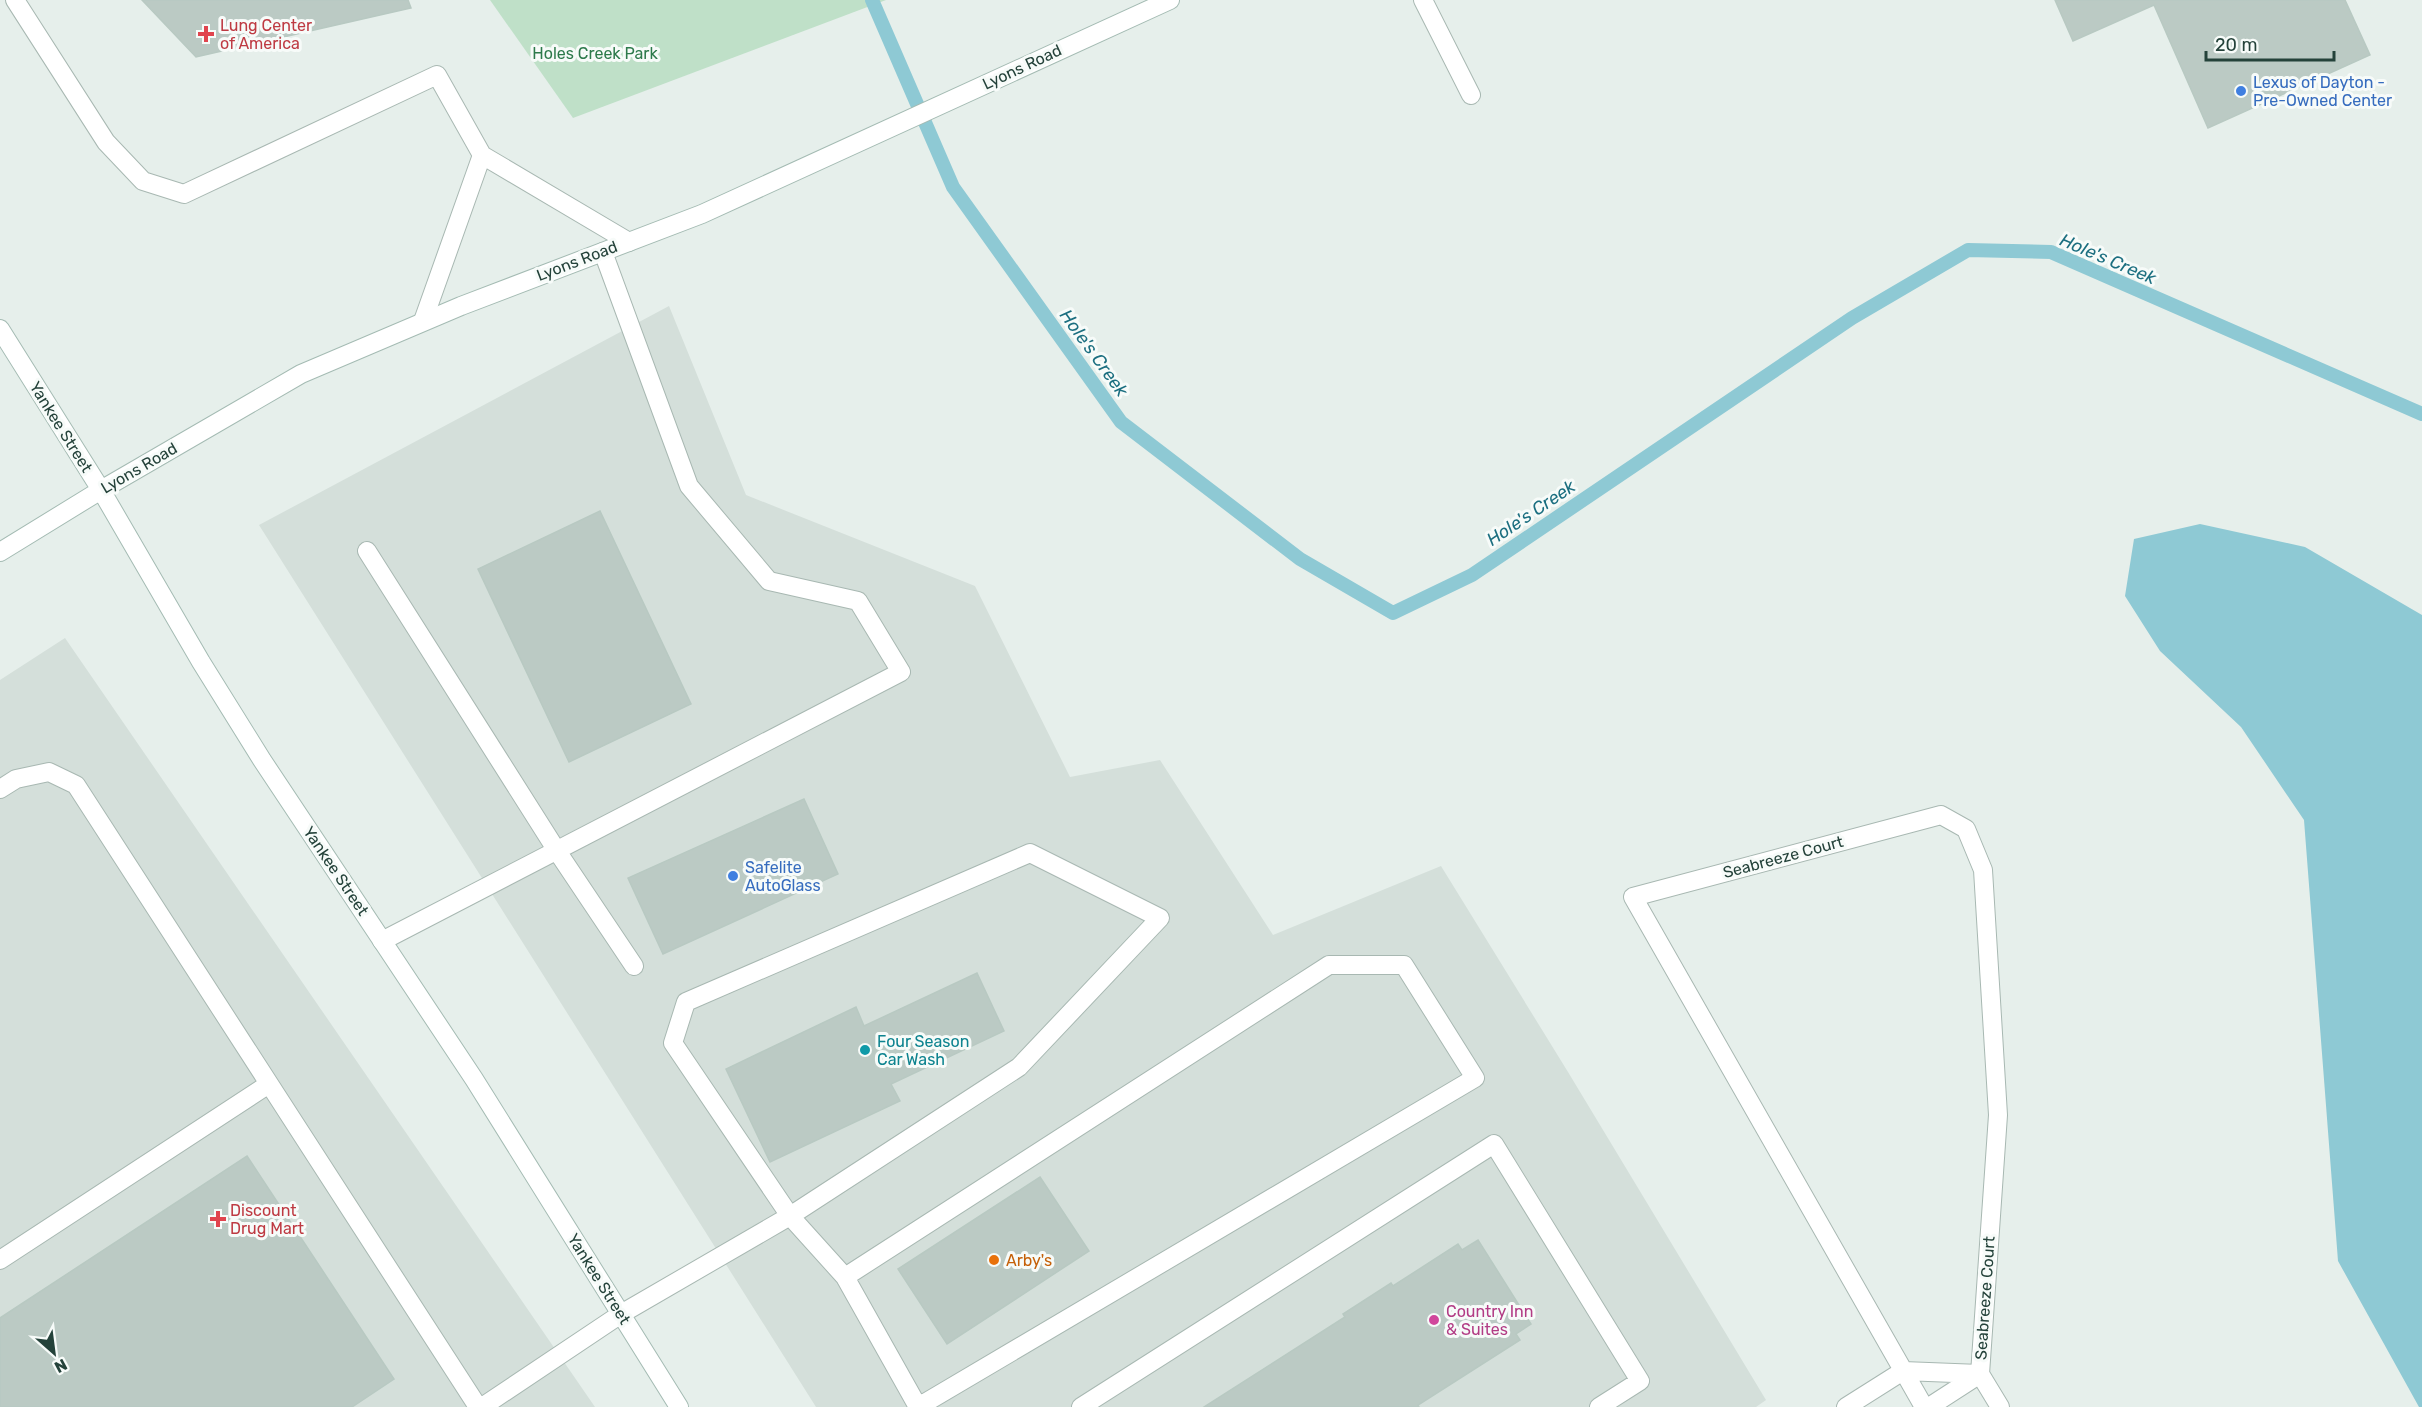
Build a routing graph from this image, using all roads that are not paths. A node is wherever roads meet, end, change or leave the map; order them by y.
1 (15, 0) edge
2 (1170, 0) edge
3 (1423, 0) edge
4 (1471, 95) dead end
5 (482, 155) junction
6 (629, 242) junction
7 (603, 252) junction
8 (423, 321) junction
9 (0, 330) edge
10 (101, 489) junction
11 (367, 551) dead end
12 (0, 552) edge
13 (0, 789) edge
14 (557, 850) junction
15 (382, 941) junction
16 (634, 966) dead end
17 (269, 1084) junction
18 (790, 1216) junction
19 (0, 1260) edge
20 (845, 1277) junction
21 (621, 1314) junction
22 (1903, 1371) junction
23 (1980, 1374) junction
24 (480, 1407) edge
25 (679, 1407) edge
26 (918, 1407) edge
27 (1081, 1407) edge
28 (1599, 1407) edge
29 (1846, 1407) edge
30 (1927, 1407) edge
31 (2000, 1407) edge

1 - 5 street
2 - 6 street, Lyons Road
3 - 4 street
5 - 6 street
5 - 8 street
6 - 7 street, Lyons Road
7 - 8 street, Lyons Road
7 - 14 street
8 - 10 street, Lyons Road
9 - 10 street, Yankee Street
10 - 12 street, Lyons Road
10 - 15 street, Yankee Street
11 - 14 street
13 - 17 street
14 - 15 street
14 - 16 street
15 - 21 street, Yankee Street
17 - 19 street
17 - 24 street
18 - 18 street
18 - 20 street
18 - 21 street
20 - 26 street
20 - 26 street
21 - 24 street
21 - 25 street, Yankee Street
22 - 23 street
22 - 23 street, Seabreeze Court
22 - 29 street
22 - 30 street, Seabreeze Court
23 - 30 street
23 - 31 street
27 - 28 street

